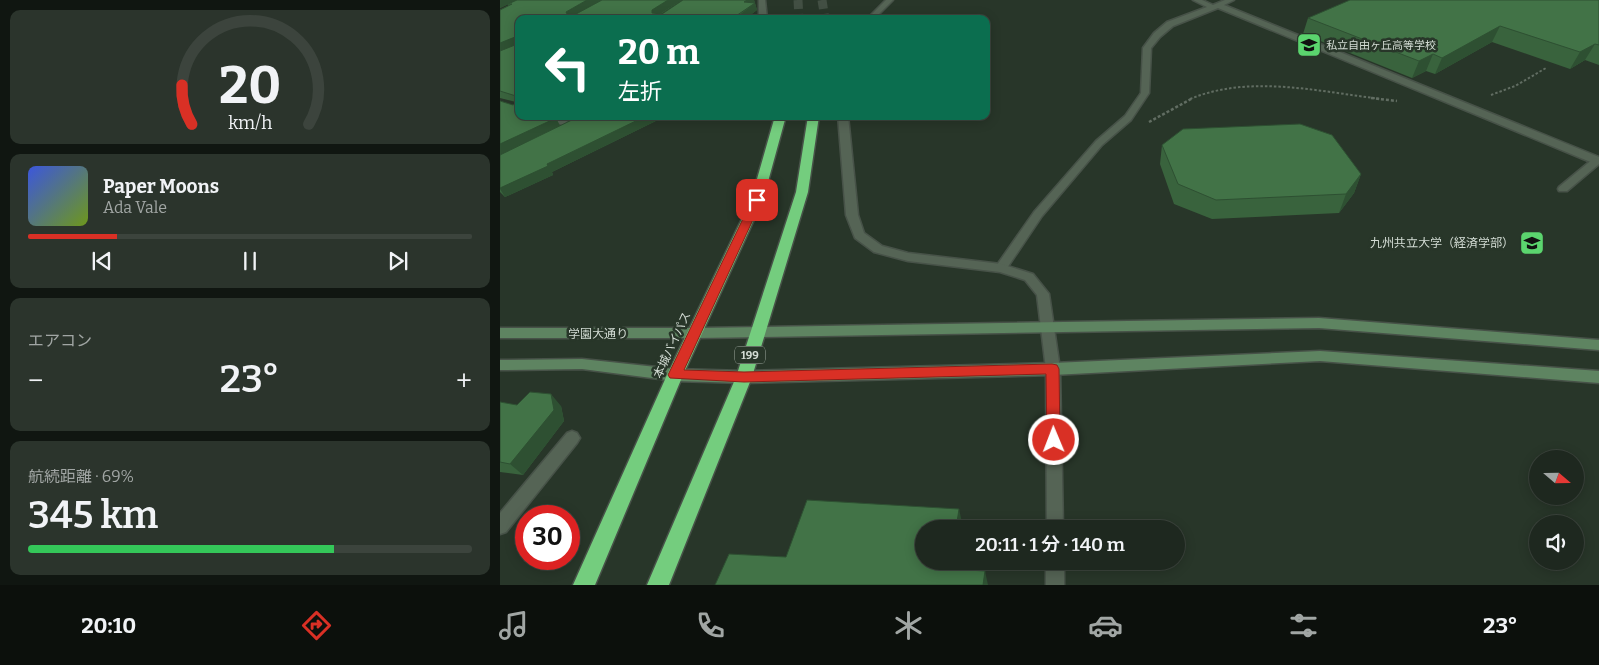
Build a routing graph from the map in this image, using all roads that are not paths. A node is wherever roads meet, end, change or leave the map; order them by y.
1 (762, 0) edge
2 (890, 0) edge
3 (1196, 0) edge
4 (1231, 0) edge
5 (1215, 6) junction
6 (763, 15) edge
7 (874, 15) edge
8 (560, 120) edge
9 (780, 120) edge
10 (813, 120) edge
11 (843, 120) edge
12 (557, 134) edge
13 (1598, 161) edge
14 (1563, 189) dead end
15 (1001, 268) junction
16 (1046, 327) junction
17 (757, 331) junction
18 (696, 333) junction
19 (500, 334) edge
20 (1599, 345) edge
21 (500, 365) edge
22 (1052, 369) junction
23 (675, 375) junction
24 (744, 377) junction
25 (1599, 377) edge
26 (572, 438) dead end
27 (1055, 520) edge
28 (500, 526) edge
29 (1055, 570) edge
30 (584, 585) edge
31 (658, 585) edge
32 (1055, 585) edge

1 - 6 street
2 - 7 street
3 - 5 street
4 - 5 street
5 - 13 street
5 - 15 street
8 - 12 street
9 - 18 highway, 本城バイパス
10 - 17 highway, 199
11 - 15 street
13 - 14 street
15 - 16 street
16 - 17 street, 学園大通り
16 - 20 street, 学園大通り
16 - 22 street
17 - 18 street, 学園大通り
17 - 24 highway, 199
18 - 19 street, 学園大通り
18 - 23 highway, 本城バイパス
21 - 23 street
22 - 24 street
22 - 25 street
22 - 27 street
23 - 24 street
23 - 30 highway, 本城バイパス
24 - 31 highway, 199
26 - 28 street
29 - 32 street

